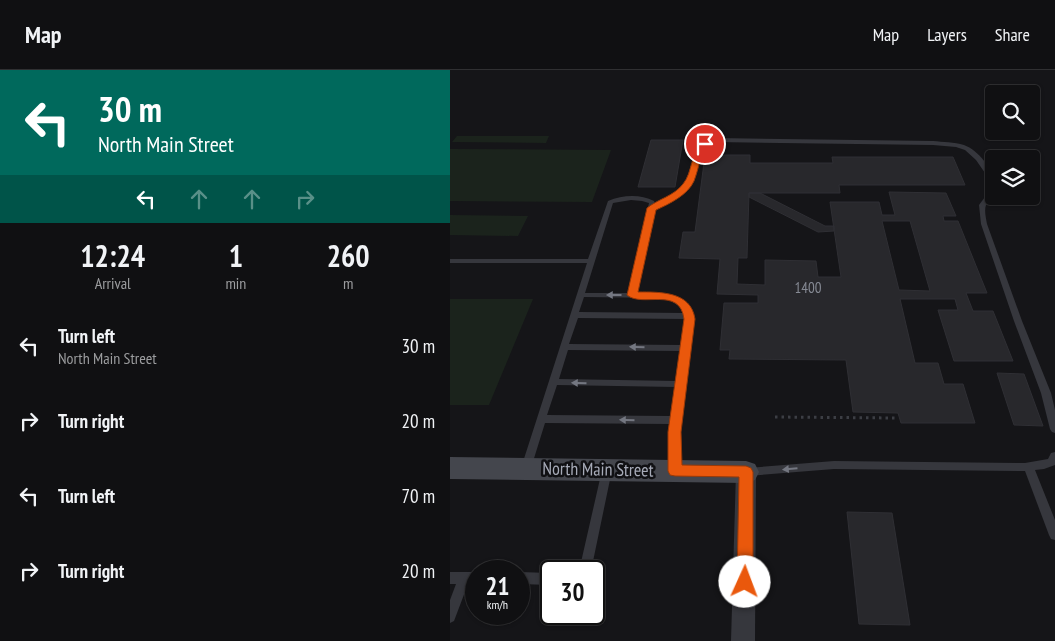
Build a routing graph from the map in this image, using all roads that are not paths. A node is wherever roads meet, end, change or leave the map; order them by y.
1 (652, 208) junction
2 (450, 261) edge
3 (592, 261) junction
4 (582, 295) junction
5 (633, 295) junction
6 (575, 315) junction
7 (689, 316) junction
8 (565, 346) junction
9 (685, 348) junction
10 (554, 382) junction
11 (680, 384) junction
12 (542, 419) junction
13 (676, 420) junction
14 (1055, 429) edge
15 (1055, 456) edge
16 (1029, 467) junction
17 (450, 468) edge
18 (526, 468) junction
19 (607, 470) junction
20 (675, 471) junction
21 (746, 472) junction
22 (1055, 535) edge
23 (587, 560) edge
24 (450, 578) edge
25 (465, 578) edge
26 (465, 588) edge
27 (450, 617) edge
28 (743, 641) edge

1 - 3 lane
1 - 5 lane
1 - 14 lane
2 - 3 lane
3 - 4 lane
5 -> 4 lane
4 - 6 lane
5 - 7 lane
6 - 7 lane
6 - 8 lane
7 - 9 lane
9 -> 8 lane
8 - 10 lane
9 - 11 lane
11 -> 10 lane
10 - 12 lane
11 - 13 lane
13 -> 12 lane
12 - 18 lane
13 - 20 lane
15 - 16 lane
16 -> 21 lane
16 - 22 lane
17 - 18 street, North Main Street
18 - 19 street, North Main Street
19 - 20 street, North Main Street
19 - 23 lane
20 - 21 street, North Main Street
21 - 28 street
24 - 25 lane
26 - 27 lane

